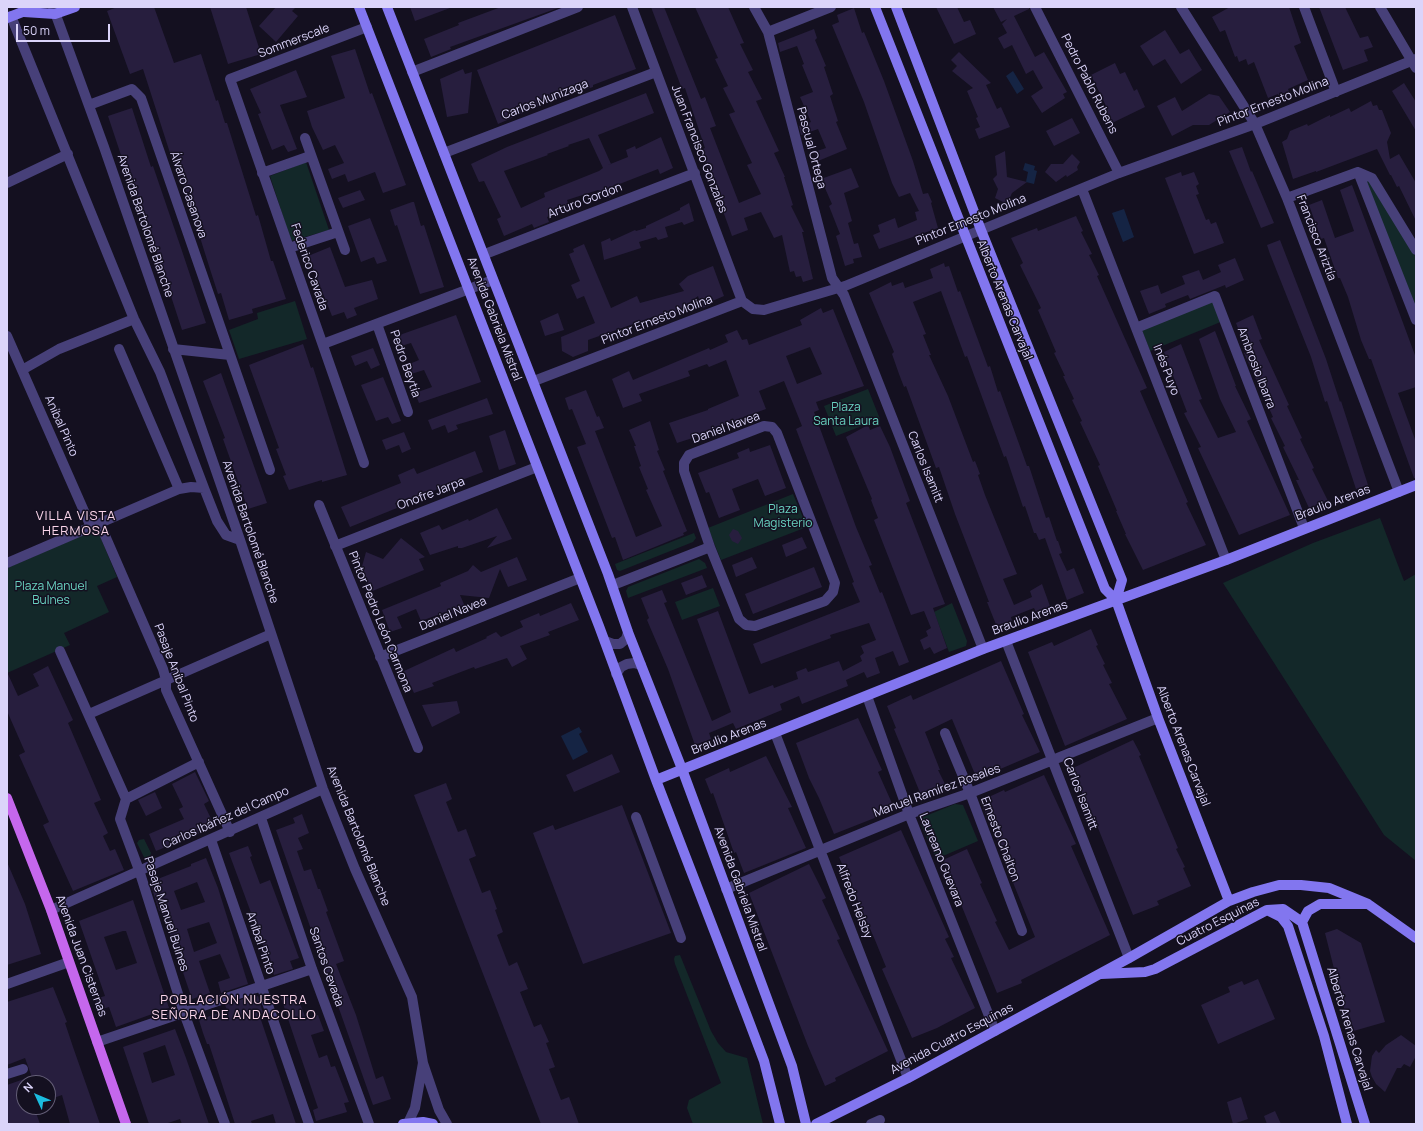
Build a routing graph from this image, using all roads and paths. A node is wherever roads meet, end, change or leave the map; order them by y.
1 (34, 7) edge
2 (75, 7) edge
3 (359, 7) edge
4 (387, 7) edge
5 (578, 7) edge
6 (632, 7) edge
7 (754, 7) edge
8 (831, 7) edge
9 (875, 7) edge
10 (896, 7) edge
11 (1035, 7) edge
12 (1181, 7) edge
13 (1304, 7) edge
14 (1380, 7) edge
15 (23, 9) edge
16 (54, 10) edge
17 (9, 17) edge
18 (367, 27) junction
19 (768, 32) junction
20 (1415, 63) edge
21 (412, 72) junction
22 (656, 72) junction
23 (230, 79) joint
24 (1336, 92) junction
25 (89, 105) junction
26 (1255, 124) junction
27 (305, 138) dead end
28 (444, 153) junction
29 (68, 154) junction
30 (310, 156) junction
31 (1358, 172) junction
32 (262, 173) junction
33 (695, 173) junction
34 (1119, 173) junction
35 (7, 183) edge
36 (1082, 189) junction
37 (1287, 198) junction
38 (981, 230) junction
39 (338, 232) junction
40 (965, 236) junction
41 (289, 248) junction
42 (345, 250) dead end
43 (1416, 250) edge
44 (485, 254) junction
45 (493, 280) junction
46 (470, 290) junction
47 (841, 291) junction
48 (742, 301) junction
49 (134, 319) junction
50 (1416, 320) edge
51 (377, 324) junction
52 (1136, 328) junction
53 (7, 336) edge
54 (323, 344) junction
55 (119, 349) dead end
56 (173, 349) junction
57 (230, 355) junction
58 (22, 370) junction
59 (534, 381) junction
60 (408, 412) dead end
61 (364, 463) dead end
62 (536, 467) junction
63 (270, 470) dead end
64 (1416, 486) edge
65 (204, 488) junction
66 (179, 489) junction
67 (1399, 492) junction
68 (319, 505) dead end
69 (95, 525) junction
70 (1304, 528) junction
71 (240, 540) junction
72 (335, 546) junction
73 (710, 547) junction
74 (1226, 560) junction
75 (7, 563) edge
76 (580, 578) junction
77 (613, 585) junction
78 (1116, 600) junction
79 (628, 632) junction
80 (272, 634) junction
81 (605, 641) junction
82 (1006, 641) junction
83 (983, 649) junction
84 (60, 651) dead end
85 (380, 657) junction
86 (641, 665) junction
87 (616, 674) junction
88 (166, 680) junction
89 (867, 696) junction
90 (89, 714) junction
91 (1158, 718) junction
92 (774, 733) junction
93 (944, 733) dead end
94 (418, 748) dead end
95 (1054, 760) junction
96 (199, 762) junction
97 (682, 769) junction
98 (656, 780) junction
99 (323, 789) junction
100 (970, 793) junction
101 (7, 798) edge
102 (126, 799) junction
103 (908, 814) junction
104 (636, 817) dead end
105 (261, 818) junction
106 (230, 832) junction
107 (211, 840) junction
108 (820, 850) junction
109 (139, 870) junction
110 (726, 889) junction
111 (1228, 901) junction
112 (1368, 904) junction
113 (51, 910) junction
114 (1266, 910) junction
115 (1302, 922) junction
116 (1022, 931) dead end
117 (682, 938) dead end
118 (1416, 938) edge
119 (1129, 958) junction
120 (69, 962) junction
121 (312, 969) junction
122 (1145, 972) junction
123 (1099, 974) junction
124 (7, 984) edge
125 (262, 987) junction
126 (184, 1013) junction
127 (994, 1031) junction
128 (97, 1042) junction
129 (423, 1063) junction
130 (23, 1068) dead end
131 (7, 1074) edge
132 (908, 1078) junction
133 (126, 1124) edge
134 (225, 1124) edge
135 (309, 1124) edge
136 (369, 1124) edge
137 (406, 1124) edge
138 (433, 1124) edge
139 (447, 1124) edge
140 (780, 1124) edge
141 (806, 1124) edge
142 (816, 1124) edge
143 (1347, 1124) edge
144 (1365, 1124) edge

1 - 15 street
2 - 16 street
3 - 18 street, Avenida Gabriela Mistral
4 - 21 street, Avenida Gabriela Mistral
5 - 21 street
6 - 22 street, Juan Francisco Gonzales
7 - 19 street, Pascual Ortega
8 - 19 street
9 - 40 street, Alberto Arenas Carvajal
10 - 38 street, Alberto Arenas Carvajal
11 - 34 street, Pedro Pablo Rubens
12 - 26 street, Francisco Ariztía
13 - 24 street
14 - 20 street
15 - 16 street
15 - 17 street
16 - 25 street, Avenida Bartolomé Blanche
17 - 29 street
18 - 23 street, Sommerscale
18 - 46 street, Avenida Gabriela Mistral
19 - 47 street, Pascual Ortega
20 - 24 street, Pintor Ernesto Molina
21 - 28 street, Avenida Gabriela Mistral
22 - 28 street, Carlos Munizaga
22 - 33 street, Juan Francisco Gonzales
23 - 32 street, Federico Cavada
24 - 26 street, Pintor Ernesto Molina
25 - 56 street, Avenida Bartolomé Blanche
25 - 57 street, Álvaro Casanova
26 - 34 street, Pintor Ernesto Molina
26 - 37 street, Francisco Ariztía
27 - 30 street
28 - 44 street, Avenida Gabriela Mistral
29 - 35 street
29 - 49 street
30 - 32 street
30 - 39 street
31 - 37 street
31 - 43 street
31 - 50 street
32 - 41 street, Federico Cavada
33 - 44 street, Arturo Gordon
33 - 48 street, Juan Francisco Gonzales
34 - 36 street, Pintor Ernesto Molina
36 - 38 street, Pintor Ernesto Molina
36 - 52 street, Inés Puyo
37 - 67 street, Francisco Ariztía
38 - 40 street, Pintor Ernesto Molina
38 - 78 street, Alberto Arenas Carvajal
39 - 41 street
39 - 42 street
40 - 47 street, Pintor Ernesto Molina
40 - 78 street, Alberto Arenas Carvajal
41 - 54 street, Federico Cavada
44 - 45 street, Avenida Gabriela Mistral
45 - 46 street
45 - 59 street, Avenida Gabriela Mistral
46 - 51 street
46 - 62 street, Avenida Gabriela Mistral
47 - 48 street, Pintor Ernesto Molina
47 - 83 street, Carlos Isamitt
48 - 59 street, Pintor Ernesto Molina
49 - 58 street
49 - 65 street
51 - 54 street
51 - 60 street, Pedro Beytía
52 - 70 street, Ambrosio Ibarra
52 - 74 street, Inés Puyo
53 - 58 street, Aníbal Pinto
54 - 61 street, Federico Cavada
55 - 66 street
56 - 57 street
56 - 71 street, Avenida Bartolomé Blanche
57 - 63 street, Álvaro Casanova
58 - 69 street, Aníbal Pinto
59 - 77 street, Avenida Gabriela Mistral
62 - 72 street, Onofre Jarpa
62 - 76 street, Avenida Gabriela Mistral
64 - 67 street, Braulio Arenas
65 - 66 street
65 - 71 street
66 - 69 street
67 - 70 street, Braulio Arenas
68 - 72 street, Pintor Pedro León Carmona
69 - 75 street
69 - 88 street, Pasaje Aníbal Pinto
70 - 74 street, Braulio Arenas
71 - 80 street, Avenida Bartolomé Blanche
72 - 85 street, Pintor Pedro León Carmona
73 - 73 street, Daniel Navea
73 - 77 street
74 - 78 street, Braulio Arenas
76 - 81 street, Avenida Gabriela Mistral
76 - 85 street, Daniel Navea
77 - 79 street, Avenida Gabriela Mistral
78 - 82 street, Braulio Arenas
78 - 91 street, Alberto Arenas Carvajal
79 - 81 street
79 - 86 street, Avenida Gabriela Mistral
80 - 88 street
80 - 99 street, Avenida Bartolomé Blanche
81 - 87 street, Avenida Gabriela Mistral
82 - 83 street, Braulio Arenas
82 - 95 street, Carlos Isamitt
83 - 89 street, Braulio Arenas
84 - 90 street
85 - 94 street, Pintor Pedro León Carmona
86 - 87 street
86 - 97 street, Avenida Gabriela Mistral
87 - 98 street, Avenida Gabriela Mistral
88 - 90 street
88 - 96 street, Pasaje Aníbal Pinto
89 - 92 street, Braulio Arenas
89 - 103 street, Laureano Guevara
90 - 102 street
91 - 95 street, Manuel Ramírez Rosales
91 - 111 street, Alberto Arenas Carvajal
92 - 97 street, Braulio Arenas
92 - 108 street, Alfredo Helsby
93 - 100 street, Ernesto Chalton
95 - 100 street, Manuel Ramírez Rosales
95 - 119 street, Carlos Isamitt
96 - 102 street
96 - 106 street, Pasaje Aníbal Pinto
97 - 98 street, Braulio Arenas
97 - 110 street, Avenida Gabriela Mistral
98 - 140 street, Avenida Gabriela Mistral
99 - 105 street, Carlos Ibáñez del Campo
99 - 129 street, Avenida Bartolomé Blanche
100 - 103 street, Manuel Ramírez Rosales
100 - 116 street, Ernesto Chalton
101 - 113 main road, Avenida Juan Cisternas
102 - 109 street, Pasaje Manuel Bulnes
103 - 108 street, Manuel Ramírez Rosales
103 - 127 street, Laureano Guevara
104 - 117 street
105 - 106 street, Carlos Ibáñez del Campo
105 - 121 street, Santos Cevada
106 - 107 street, Carlos Ibáñez del Campo
107 - 109 street, Carlos Ibáñez del Campo
107 - 125 street, Aníbal Pinto
108 - 110 street, Manuel Ramírez Rosales
108 - 132 street, Alfredo Helsby
109 - 113 street, Carlos Ibáñez del Campo
109 - 126 street, Pasaje Manuel Bulnes
110 - 141 street, Avenida Gabriela Mistral
111 - 112 street
111 - 119 street
112 - 115 street
112 - 118 street
113 - 120 main road, Avenida Juan Cisternas
114 - 115 street, Cuatro Esquinas
114 - 122 street, Cuatro Esquinas
114 - 143 street
115 - 144 street, Alberto Arenas Carvajal
119 - 122 street
119 - 123 street
120 - 124 street
120 - 128 main road, Avenida Juan Cisternas
121 - 125 street
121 - 136 street, Santos Cevada
122 - 123 street, Cuatro Esquinas
123 - 127 street, Avenida Cuatro Esquinas
125 - 126 street
125 - 135 street, Aníbal Pinto
126 - 128 street
126 - 134 street, Pasaje Manuel Bulnes
127 - 132 street, Avenida Cuatro Esquinas
128 - 133 main road, Avenida Juan Cisternas
129 - 137 street, Avenida Bartolomé Blanche
129 - 139 street, Avenida Bartolomé Blanche
130 - 131 street
132 - 142 street, Avenida Cuatro Esquinas
137 - 138 street

